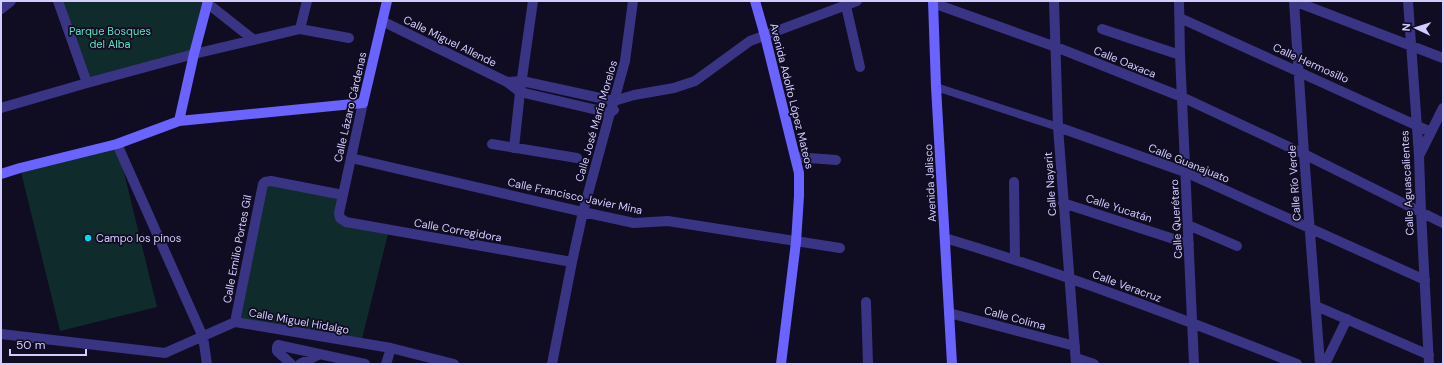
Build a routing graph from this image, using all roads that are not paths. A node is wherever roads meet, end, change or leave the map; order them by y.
1 (11, 1) edge
2 (58, 1) edge
3 (307, 1) edge
4 (387, 1) edge
5 (533, 1) edge
6 (633, 1) edge
7 (755, 1) edge
8 (857, 1) edge
9 (1054, 1) edge
10 (1179, 1) edge
11 (1294, 1) edge
12 (1408, 1) edge
13 (208, 2) edge
14 (933, 2) edge
15 (846, 6) junction
16 (1, 9) edge
17 (1180, 18) junction
18 (382, 21) junction
19 (300, 29) junction
20 (1102, 29) dead end
21 (765, 36) junction
22 (349, 38) dead end
23 (254, 40) junction
24 (1411, 45) junction
25 (1056, 47) junction
26 (194, 54) junction
27 (1180, 54) junction
28 (1443, 58) edge
29 (860, 67) dead end
30 (1298, 71) junction
31 (522, 81) junction
32 (507, 82) junction
33 (87, 83) junction
34 (936, 87) junction
35 (520, 92) junction
36 (634, 95) junction
37 (1182, 97) junction
38 (614, 101) junction
39 (363, 103) junction
40 (1, 108) edge
41 (1443, 108) edge
42 (610, 114) junction
43 (180, 121) junction
44 (1417, 125) junction
45 (1058, 127) junction
46 (1431, 132) junction
47 (117, 144) junction
48 (492, 144) dead end
49 (514, 148) junction
50 (1304, 154) junction
51 (1419, 156) junction
52 (795, 157) junction
53 (351, 158) junction
54 (577, 158) dead end
55 (836, 160) dead end
56 (1185, 172) junction
57 (1, 174) edge
58 (1014, 182) dead end
59 (343, 195) junction
60 (1063, 203) junction
61 (583, 212) junction
62 (1421, 212) junction
63 (340, 218) joint
64 (1443, 223) edge
65 (1188, 225) junction
66 (1310, 229) junction
67 (945, 238) junction
68 (796, 242) junction
69 (1189, 244) junction
70 (1237, 246) dead end
71 (840, 248) dead end
72 (1015, 260) junction
73 (572, 262) junction
74 (1069, 277) junction
75 (1425, 280) junction
76 (866, 302) dead end
77 (1316, 306) junction
78 (949, 313) junction
79 (1347, 319) junction
80 (235, 322) junction
81 (1192, 322) junction
82 (1, 334) edge
83 (203, 337) junction
84 (1075, 346) junction
85 (391, 348) junction
86 (320, 354) junction
87 (1429, 360) edge
88 (1076, 361) edge
89 (207, 364) edge
90 (291, 364) edge
91 (300, 364) edge
92 (365, 364) edge
93 (386, 364) edge
94 (454, 364) edge
95 (552, 364) edge
96 (781, 364) edge
97 (868, 364) edge
98 (952, 364) edge
99 (1094, 364) edge
100 (1194, 364) edge
101 (1297, 364) edge
102 (1320, 364) edge
103 (1325, 364) edge

1 - 16 street
2 - 33 street
3 - 19 street
4 - 18 main road, Calle Lázaro Cárdenas
5 - 31 street
6 - 38 street, Calle José María Morelos
7 - 21 main road, Avenida Adolfo López Mateos
8 - 15 street, Calle Miguel Allende
9 - 25 street, Calle Nayarit
10 - 17 street, Calle Querétaro
11 - 24 street
11 - 30 street, Calle Río Verde
12 - 24 street, Calle Aguascalientes
13 - 23 street
13 - 26 main road
14 - 25 street, Calle Oaxaca
14 - 34 main road, Avenida Jalisco
15 - 21 street, Calle Miguel Allende
15 - 29 street
17 - 27 street, Calle Querétaro
17 - 30 street, Calle Hermosillo
18 - 32 street, Calle Miguel Allende
18 - 39 main road, Calle Lázaro Cárdenas
19 - 22 street
19 - 23 street
20 - 27 street
21 - 36 street, Calle Miguel Allende
21 - 52 main road, Avenida Adolfo López Mateos
23 - 26 street
24 - 28 street
24 - 44 street, Calle Aguascalientes
25 - 37 street, Calle Oaxaca
25 - 45 street, Calle Nayarit
26 - 33 street
26 - 43 main road
27 - 37 street, Calle Querétaro
30 - 44 street, Calle Hermosillo
30 - 50 street, Calle Río Verde
31 - 32 street, Calle Miguel Allende
31 - 35 street
31 - 38 street, Calle Miguel Allende
32 - 35 street, Calle Miguel Allende
33 - 40 street
34 - 45 street, Calle Guanajuato
34 - 67 main road, Avenida Jalisco
35 - 42 street, Calle Miguel Allende
35 - 49 street
36 - 38 street, Calle Miguel Allende
36 - 42 street, Calle Miguel Allende
37 - 50 street, Calle Oaxaca
37 - 56 street, Calle Querétaro
38 - 42 street, Calle José María Morelos
39 - 43 main road
39 - 53 street, Calle Lázaro Cárdenas
41 - 46 street
42 - 61 street, Calle José María Morelos
43 - 47 main road
44 - 46 street, Calle Hermosillo
44 - 51 street, Calle Aguascalientes
45 - 56 street, Calle Guanajuato
45 - 60 street, Calle Nayarit
46 - 51 street
47 - 57 main road
47 - 83 street
48 - 49 street
49 - 54 street
50 - 62 street, Calle Oaxaca
50 - 66 street, Calle Río Verde
51 - 62 street, Calle Aguascalientes
52 - 55 street
52 - 68 main road, Avenida Adolfo López Mateos
53 - 59 street, Calle Lázaro Cárdenas
53 - 61 street, Calle Francisco Javier Mina
56 - 65 street, Calle Querétaro
56 - 66 street, Calle Guanajuato
58 - 72 street
59 - 63 street, Calle Lázaro Cárdenas
59 - 80 street, Calle Emilio Portes Gil
60 - 69 street, Calle Yucatán
60 - 74 street, Calle Nayarit
61 - 68 street, Calle Francisco Javier Mina
61 - 73 street, Calle José María Morelos
62 - 64 street, Calle Oaxaca
62 - 75 street, Calle Aguascalientes
63 - 73 street, Calle Corregidora
65 - 69 street, Calle Querétaro
65 - 70 street
66 - 75 street, Calle Guanajuato
66 - 77 street, Calle Río Verde
67 - 72 street, Calle Veracruz
67 - 78 main road, Avenida Jalisco
68 - 71 street, Calle Francisco Javier Mina
68 - 96 main road, Avenida Adolfo López Mateos
69 - 81 street, Calle Querétaro
72 - 74 street, Calle Veracruz
73 - 95 street, Calle José María Morelos
74 - 81 street, Calle Veracruz
74 - 84 street, Calle Nayarit
75 - 87 street, Calle Aguascalientes
76 - 97 street
77 - 79 street
77 - 102 street, Calle Río Verde
78 - 84 street, Calle Colima
78 - 98 main road, Avenida Jalisco
79 - 87 street
79 - 103 street
80 - 83 street, Calle Miguel Hidalgo
80 - 85 street, Calle Miguel Hidalgo
81 - 100 street, Calle Querétaro
81 - 101 street, Calle Veracruz
82 - 83 street, Calle Miguel Hidalgo
83 - 89 street
84 - 88 street, Calle Nayarit
85 - 93 street
85 - 94 street, Calle Miguel Hidalgo
86 - 90 street
86 - 91 street
86 - 92 street
88 - 99 street

